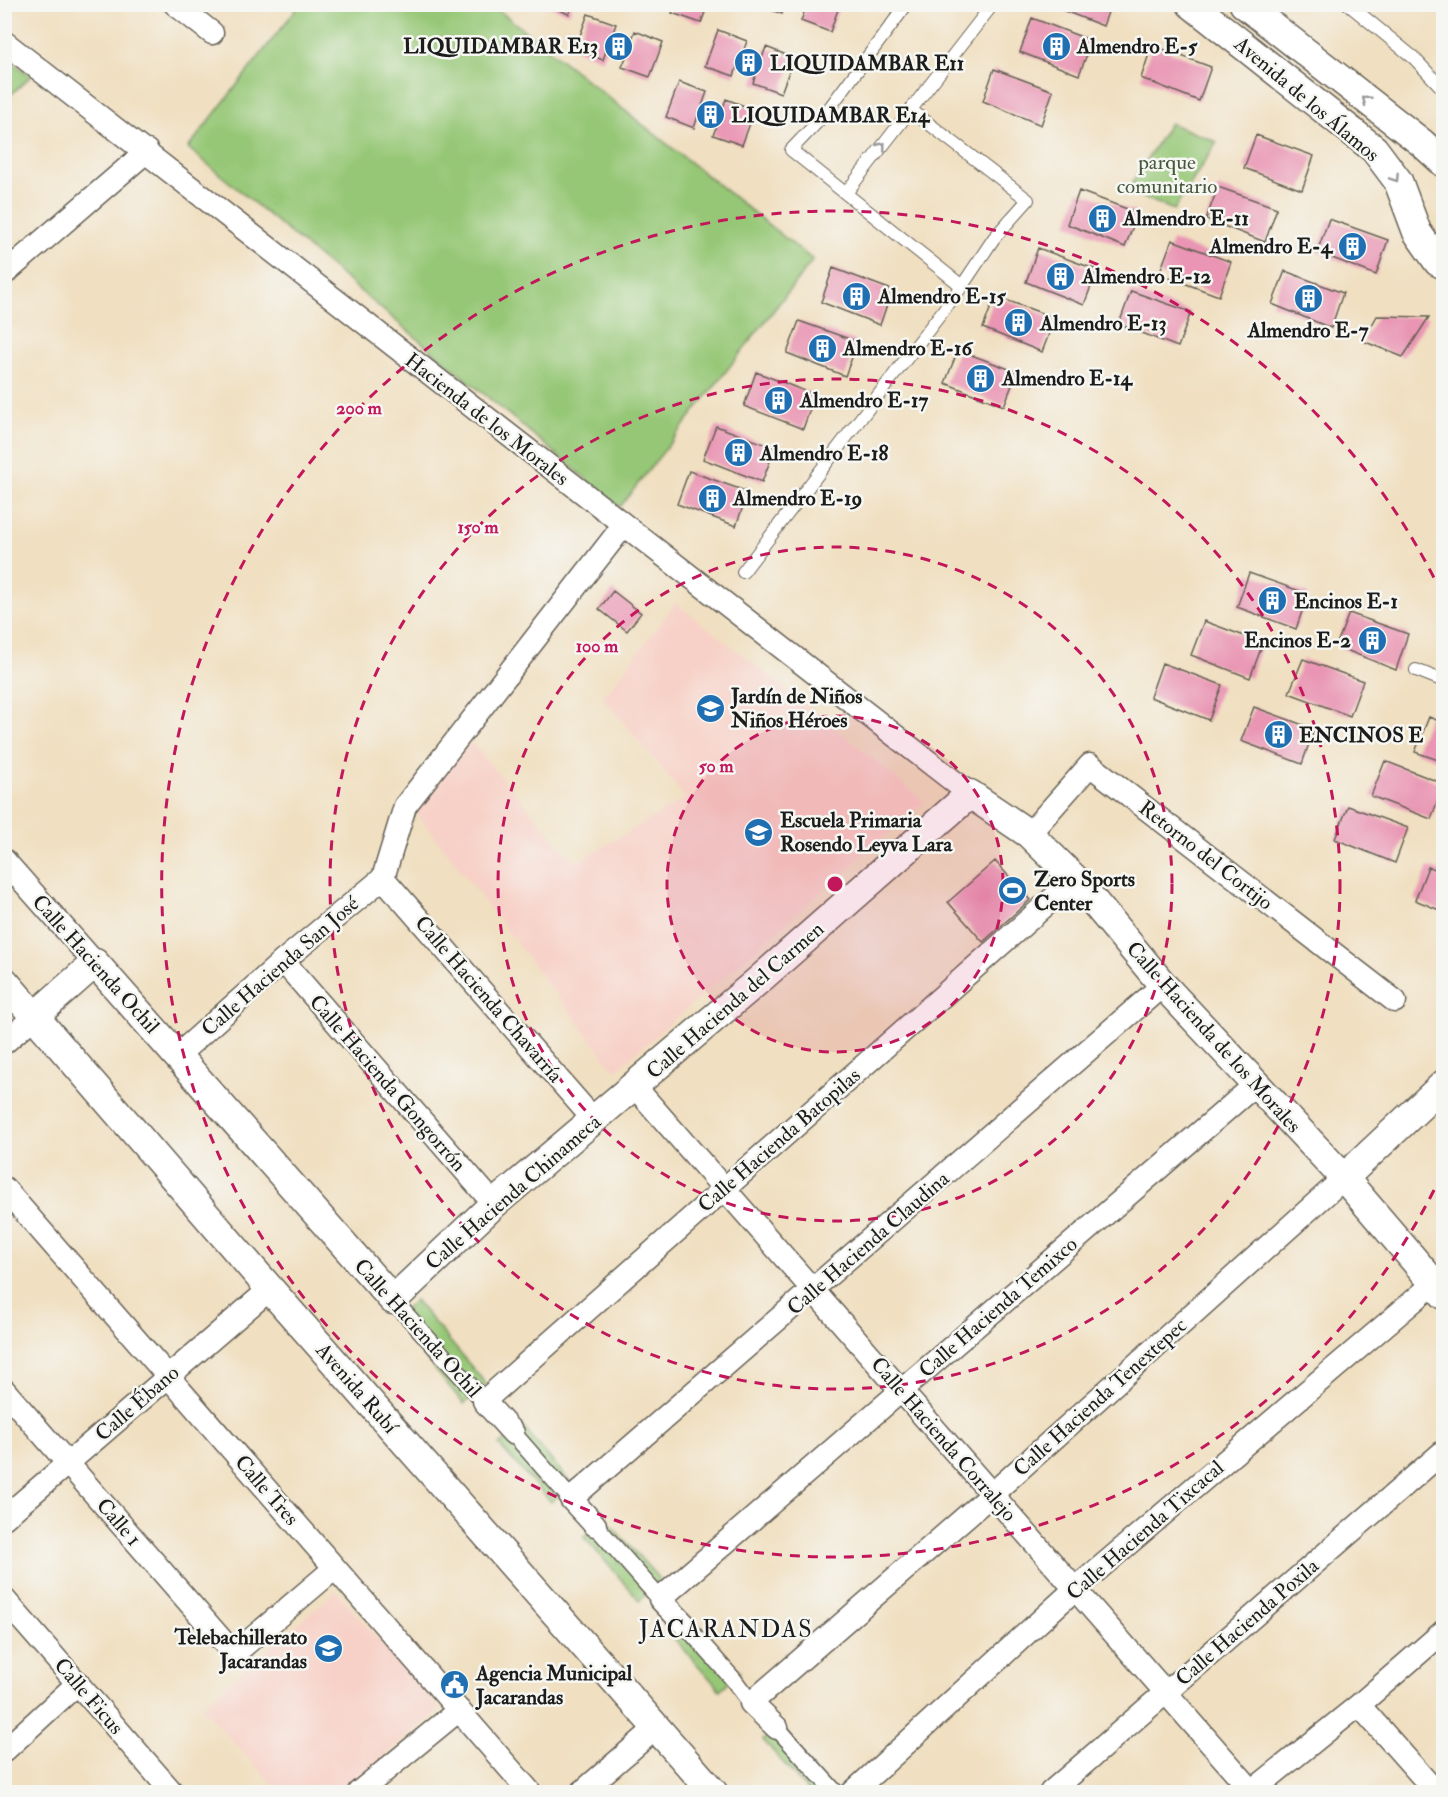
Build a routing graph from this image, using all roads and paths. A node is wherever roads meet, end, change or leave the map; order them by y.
1 (175, 4) edge
2 (907, 4) edge
3 (993, 4) edge
4 (1191, 4) edge
5 (1244, 4) edge
6 (1348, 4) edge
7 (212, 33) dead end
8 (4, 42) edge
9 (1443, 90) edge
10 (911, 110) junction
11 (147, 151) junction
12 (1443, 163) edge
13 (846, 193) junction
14 (1443, 265) edge
15 (4, 274) edge
16 (962, 286) junction
17 (622, 526) junction
18 (742, 572) dead end
19 (1416, 670) dead end
20 (1443, 681) edge
21 (970, 794) junction
22 (1029, 834) junction
23 (4, 860) edge
24 (383, 878) junction
25 (1075, 879) junction
26 (283, 961) junction
27 (95, 963) junction
28 (4, 981) edge
29 (1163, 985) junction
30 (1395, 1001) dead end
31 (35, 1016) junction
32 (4, 1043) edge
33 (178, 1055) junction
34 (1443, 1084) edge
35 (1255, 1085) junction
36 (635, 1087) junction
37 (594, 1120) junction
38 (1344, 1178) junction
39 (4, 1188) edge
40 (724, 1188) junction
41 (494, 1204) junction
42 (1440, 1285) edge
43 (270, 1289) junction
44 (813, 1291) junction
45 (393, 1300) junction
46 (168, 1376) junction
47 (4, 1390) edge
48 (901, 1391) junction
49 (484, 1401) junction
50 (513, 1433) joint
51 (1443, 1451) edge
52 (68, 1463) junction
53 (992, 1494) junction
54 (571, 1499) junction
55 (4, 1518) edge
56 (595, 1525) joint
57 (336, 1568) junction
58 (1076, 1590) junction
59 (4, 1599) edge
60 (660, 1599) junction
61 (685, 1625) joint
62 (1443, 1631) edge
63 (78, 1683) junction
64 (1166, 1693) junction
65 (751, 1703) junction
66 (1359, 1705) junction
67 (459, 1710) junction
68 (656, 1728) junction
69 (777, 1728) joint
70 (4, 1751) edge
71 (172, 1792) edge
72 (359, 1792) edge
73 (530, 1792) edge
74 (582, 1792) edge
75 (713, 1792) edge
76 (835, 1792) edge
77 (853, 1792) edge
78 (1051, 1792) edge
79 (1252, 1792) edge
80 (1436, 1792) edge

1 - 7 street
2 - 13 lane
3 - 10 lane
4 -> 14 street, Avenida de los Álamos
12 -> 5 street, Avenida de los Álamos
6 - 9 lane
8 - 11 street, Hacienda de los Morales
13 -> 10 lane
10 - 16 lane
11 - 15 street
11 - 17 street, Hacienda de los Morales
13 - 16 lane
16 - 18 lane
17 - 21 street, Hacienda de los Morales
17 - 24 street
19 - 20 lane
21 - 22 street, Calle Hacienda de los Morales
21 - 36 street, Calle Hacienda del Carmen
22 - 25 street, Calle Hacienda de los Morales
22 - 30 street, Retorno del Cortijo
23 - 27 street, Calle Hacienda Ochil
24 - 26 street, Calle Hacienda San José
24 - 37 street, Calle Hacienda Chavarría
25 - 29 street, Calle Hacienda de los Morales
25 - 40 street, Calle Hacienda Batopilas
26 - 33 street, Calle Hacienda San José
26 - 41 street, Calle Hacienda Gongorrón
27 - 31 street
27 - 33 street, Calle Hacienda Ochil
28 - 31 street, Avenida Rubí
29 - 35 street, Calle Hacienda de los Morales
29 - 44 street, Calle Hacienda Claudina
31 - 32 street
31 - 43 street, Avenida Rubí
33 - 45 street, Calle Hacienda Ochil
34 - 38 street, Calle Hacienda Tenextepec
35 - 38 street, Calle Hacienda de los Morales
35 - 48 street, Calle Hacienda Temixco
36 - 37 street, Calle Hacienda Chinameca
36 - 40 street, Calle Hacienda Corralejo
37 - 41 street, Calle Hacienda Chinameca
38 - 42 street, Calle Hacienda de los Morales
38 - 53 street, Calle Hacienda Tenextepec
39 - 46 street, Calle Tres
40 - 44 street, Calle Hacienda Corralejo
40 - 49 street, Calle Hacienda Batopilas
41 - 45 street, Calle Hacienda Chinameca
42 - 58 street, Calle Hacienda Tixcacal
43 - 46 street, Calle Ébano
43 - 68 street, Avenida Rubí
44 - 48 street, Calle Hacienda Corralejo
44 - 54 street, Calle Hacienda Claudina
45 - 49 street, Calle Hacienda Ochil
46 - 52 street, Calle Ébano
46 - 57 street, Calle Tres
47 - 52 street, Calle 1
48 - 53 street, Calle Hacienda Corralejo
48 - 60 street, Calle Hacienda Temixco
49 - 50 street, Calle Hacienda Ochil
50 - 54 street, Calle Hacienda Ochil
51 - 64 street, Calle Hacienda Poxila
52 - 55 street, Calle Ébano
52 - 57 street, Calle 1
53 - 58 street, Calle Hacienda Corralejo
53 - 65 street, Calle Hacienda Tenextepec
54 - 56 street, Calle Hacienda Ochil
56 - 60 street, Calle Hacienda Ochil
57 - 67 street, Calle Tres
58 - 64 street, Calle Hacienda Corralejo
58 - 77 street, Calle Hacienda Tixcacal
59 - 63 street, Calle Ficus
60 - 61 street, Calle Hacienda Ochil
61 - 65 street, Calle Hacienda Ochil
62 - 66 street
63 - 70 street
63 - 71 street, Calle Ficus
64 - 78 street, Calle Hacienda Poxila
64 - 79 street, Calle Hacienda Corralejo
65 - 69 street, Calle Hacienda Ochil
66 - 79 street
66 - 80 street
67 - 72 street
67 - 73 street, Calle Tres
68 - 74 street
68 - 75 street, Avenida Rubí
69 - 76 street, Calle Hacienda Ochil

